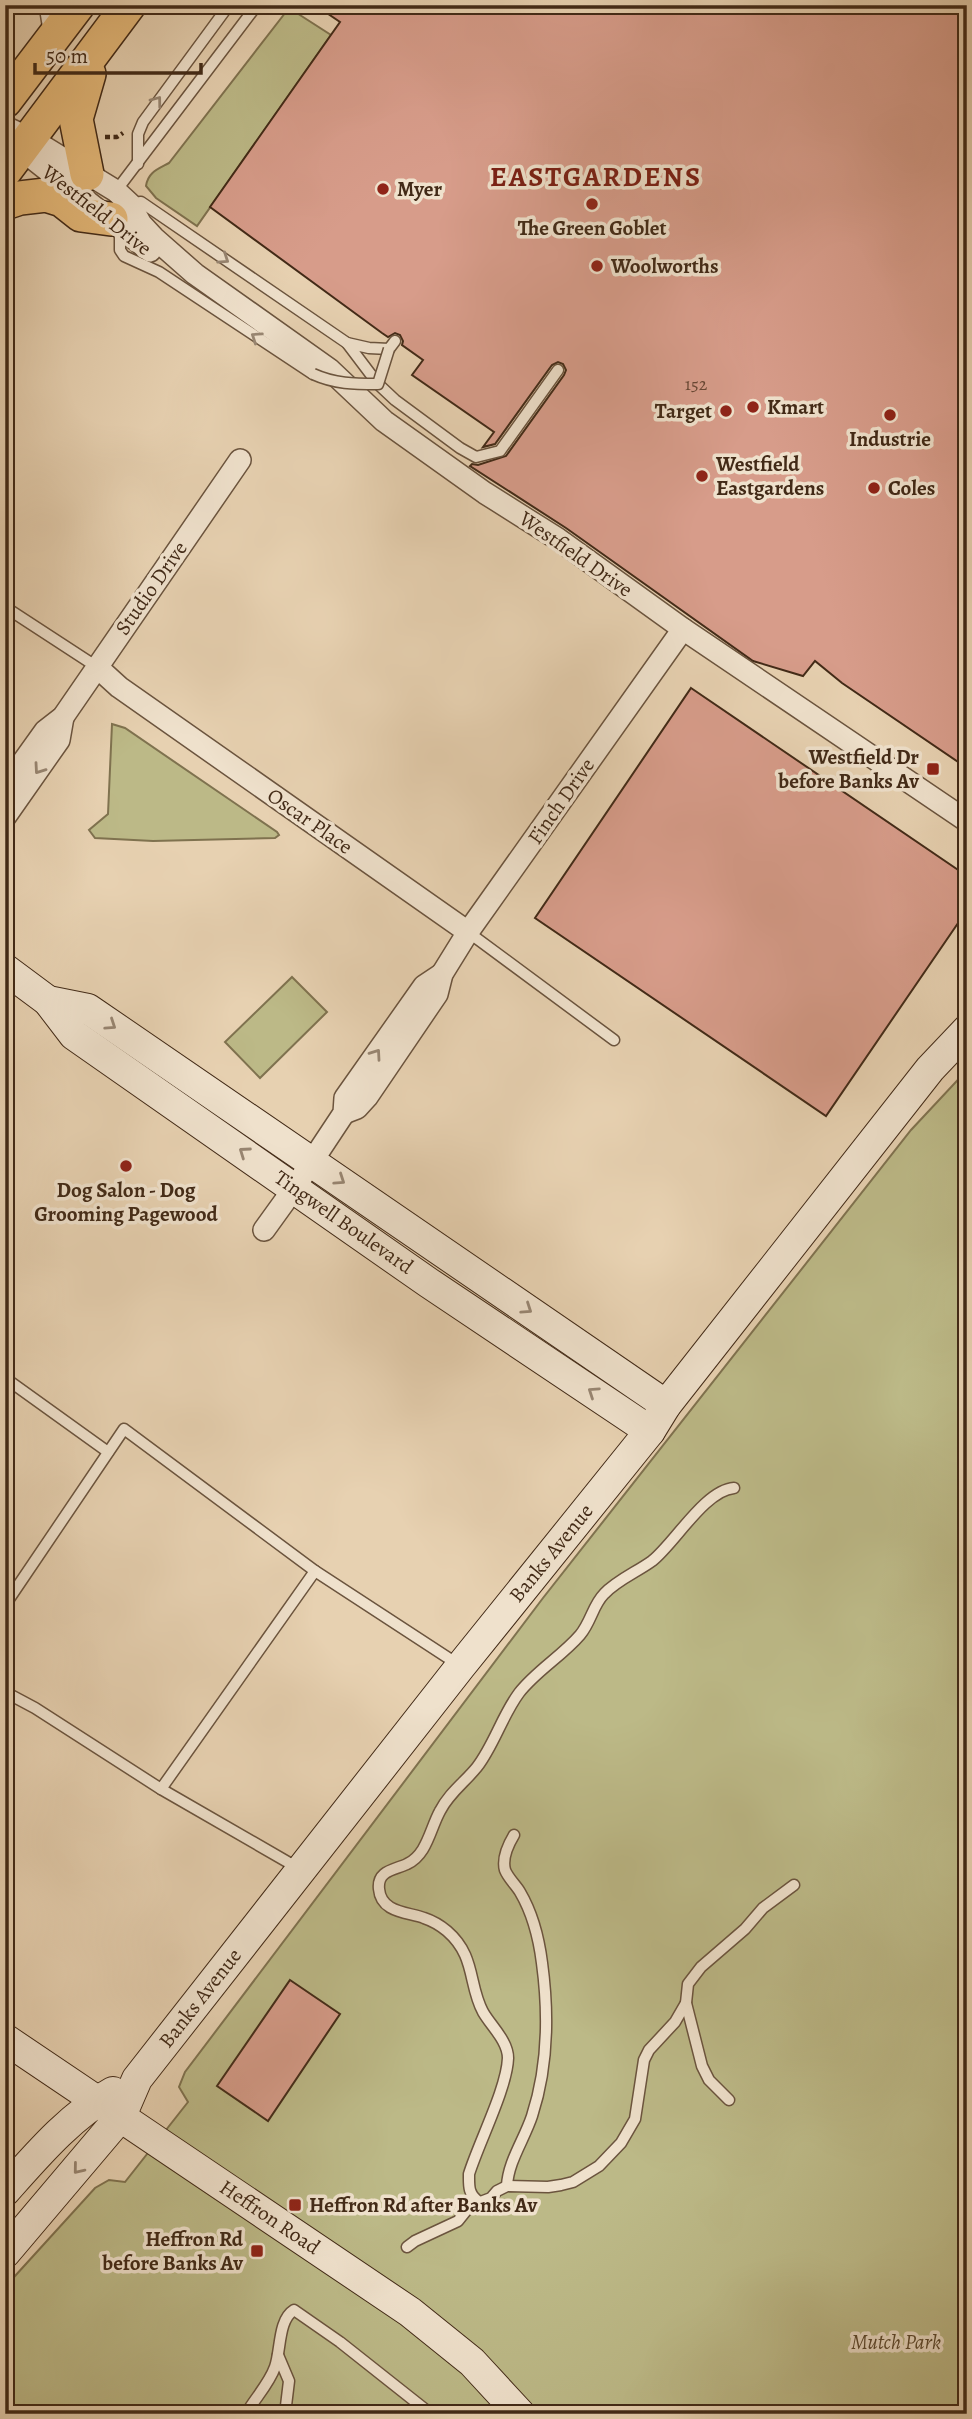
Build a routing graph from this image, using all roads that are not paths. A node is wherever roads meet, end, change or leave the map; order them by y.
1 (78, 5) edge
2 (129, 5) edge
3 (229, 5) edge
4 (257, 5) edge
5 (52, 21) edge
6 (92, 58) junction
7 (5, 101) edge
8 (14, 145) edge
9 (138, 164) junction
10 (87, 174) junction
11 (5, 203) edge
12 (119, 210) junction
13 (347, 343) junction
14 (558, 370) dead end
15 (378, 384) junction
16 (240, 460) dead end
17 (5, 607) edge
18 (683, 629) junction
19 (97, 667) junction
20 (63, 718) junction
21 (5, 787) edge
22 (5, 817) edge
23 (967, 821) edge
24 (468, 932) junction
25 (5, 969) edge
26 (48, 1002) junction
27 (967, 1030) edge
28 (614, 1040) dead end
29 (312, 1161) junction
30 (295, 1188) junction
31 (264, 1230) dead end
32 (5, 1378) edge
33 (666, 1405) junction
34 (650, 1431) junction
35 (108, 1452) junction
36 (734, 1488) dead end
37 (315, 1571) junction
38 (5, 1605) edge
39 (460, 1667) junction
40 (5, 1692) edge
41 (161, 1790) junction
42 (514, 1835) dead end
43 (300, 1870) junction
44 (794, 1885) dead end
45 (686, 2003) junction
46 (5, 2039) edge
47 (729, 2100) dead end
48 (109, 2108) junction
49 (507, 2186) junction
50 (5, 2190) edge
51 (478, 2201) junction
52 (407, 2247) dead end
53 (5, 2253) edge
54 (278, 2355) junction
55 (246, 2414) edge
56 (285, 2414) edge
57 (431, 2414) edge
58 (520, 2414) edge

1 - 5 main road
2 - 6 main road
9 -> 3 lane
4 - 9 lane
5 - 7 main road
6 - 8 main road
6 - 10 main road
8 - 10 street, Westfield Drive
8 - 12 street, Westfield Drive
9 - 12 lane
10 - 12 street, Westfield Drive
11 - 12 main road
12 -> 13 lane
15 -> 12 lane, bridge
12 - 18 street, Westfield Drive
13 - 15 lane
13 - 15 lane, bridge
14 - 15 lane
16 - 19 street, Studio Drive
17 - 19 lane, Oscar Place
18 - 23 street, Westfield Drive
18 - 24 street, Finch Drive
19 - 20 street, Studio Drive
19 - 24 street, Oscar Place
20 - 21 street, Studio Drive
20 -> 22 street, Studio Drive
24 - 28 lane, Oscar Place
24 - 29 street, Finch Drive
25 - 26 street, Tingwell Boulevard
26 -> 29 street, Tingwell Boulevard
30 -> 26 street, Tingwell Boulevard
27 - 33 street, Banks Avenue
29 - 30 street, Finch Drive
29 -> 33 street, Tingwell Boulevard
30 - 31 street, Finch Drive
34 -> 30 street, Tingwell Boulevard
32 - 35 lane
33 - 34 street, Banks Avenue
34 - 39 street, Banks Avenue
35 - 37 lane
35 - 38 lane
36 - 51 lane
37 - 39 lane
37 - 41 lane
39 - 43 street, Banks Avenue
40 - 41 lane
41 - 43 lane
42 - 49 lane
43 - 48 street, Banks Avenue
44 - 45 lane
45 - 47 lane
45 - 49 lane
46 - 48 street, Heffron Road
48 - 50 street, Banks Avenue
48 -> 53 street, Banks Avenue
48 - 58 street, Heffron Road
49 - 51 lane
51 - 52 lane
54 - 55 lane
54 - 56 lane
54 - 57 lane

